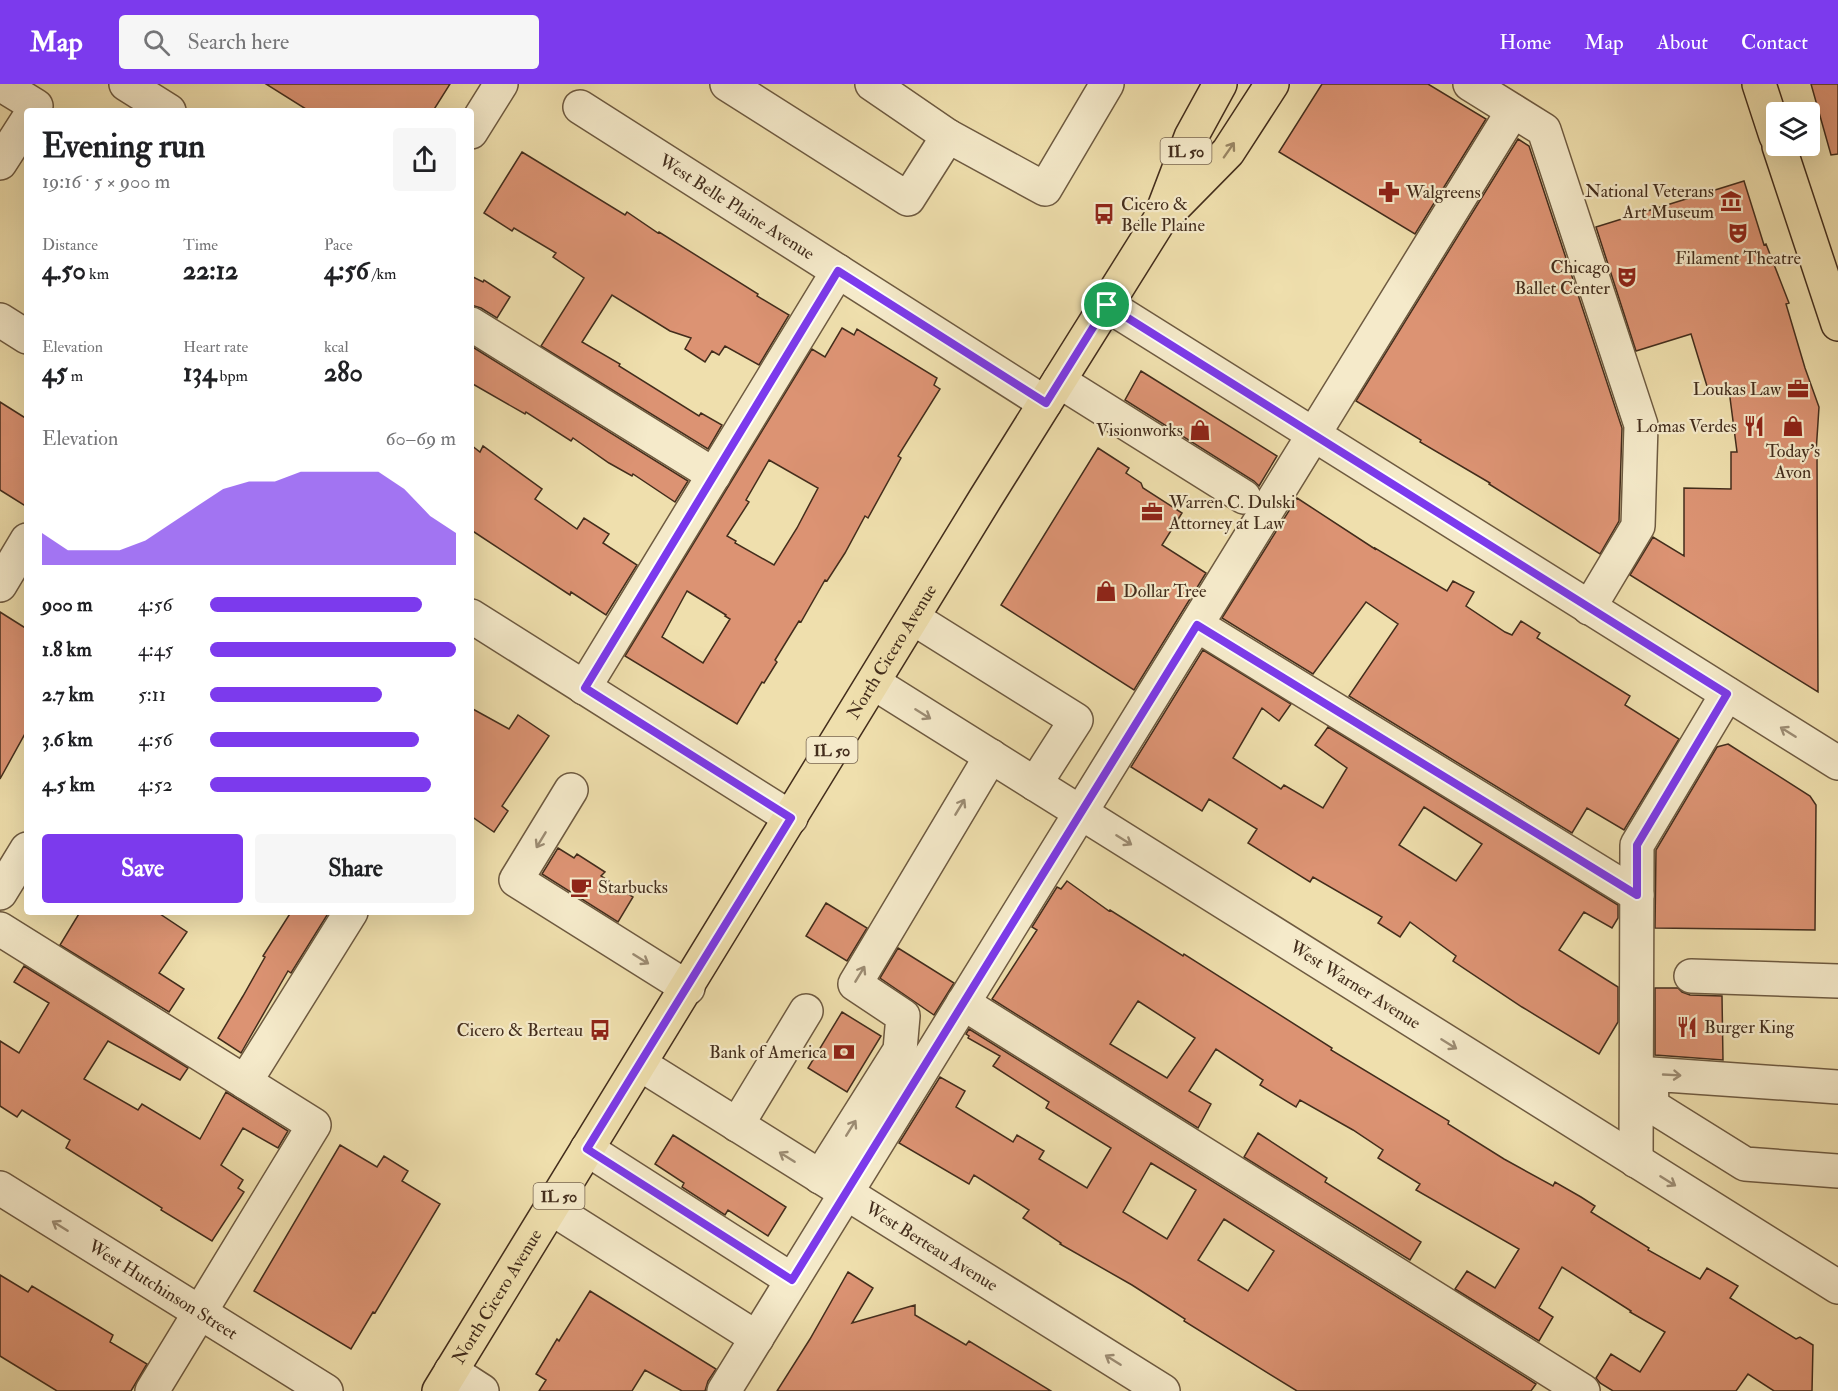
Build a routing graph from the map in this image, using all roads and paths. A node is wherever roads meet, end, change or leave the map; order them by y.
1 (0, 84) edge
2 (126, 84) edge
3 (501, 84) edge
4 (727, 84) edge
5 (872, 84) edge
6 (1107, 84) edge
7 (1220, 84) edge
8 (1272, 84) edge
9 (1470, 84) edge
10 (1759, 84) edge
11 (1766, 105) edge
12 (580, 107) dead end
13 (35, 108) edge
14 (164, 108) edge
15 (1513, 111) junction
16 (24, 126) edge
17 (474, 127) edge
18 (948, 136) junction
19 (1782, 156) edge
20 (0, 163) edge
21 (1159, 221) junction
22 (838, 271) junction
23 (1107, 305) junction
24 (0, 320) edge
25 (1838, 324) edge
26 (474, 326) edge
27 (24, 335) edge
28 (1052, 392) junction
29 (1314, 435) junction
30 (714, 475) junction
31 (1244, 497) dead end
32 (24, 545) edge
33 (0, 585) edge
34 (1589, 608) junction
35 (474, 618) edge
36 (913, 618) junction
37 (1197, 625) junction
38 (874, 682) junction
39 (585, 688) junction
40 (1727, 694) junction
41 (991, 756) junction
42 (1838, 763) edge
43 (1035, 784) junction
44 (571, 790) dead end
45 (1081, 813) junction
46 (791, 818) junction
47 (24, 854) edge
48 (0, 893) edge
49 (1637, 895) junction
50 (349, 915) edge
51 (0, 929) edge
52 (1691, 976) dead end
53 (1838, 981) edge
54 (688, 988) junction
55 (963, 1003) junction
56 (806, 1011) dead end
57 (640, 1064) junction
58 (245, 1083) junction
59 (1838, 1087) edge
60 (737, 1125) junction
61 (587, 1149) junction
62 (1636, 1161) junction
63 (1838, 1171) edge
64 (833, 1185) junction
65 (0, 1188) edge
66 (551, 1208) junction
67 (792, 1280) junction
68 (1838, 1287) edge
69 (199, 1312) junction
70 (757, 1338) junction
71 (445, 1381) edge
72 (728, 1390) edge
73 (152, 1391) edge
74 (326, 1391) edge
75 (482, 1391) edge
76 (1163, 1391) edge
77 (1582, 1391) edge

1 - 13 street
2 - 14 street
3 - 17 street
4 - 18 street
5 - 18 street
6 - 18 street
7 - 21 main road, North Cicero Avenue / IL 50
21 -> 8 main road, North Cicero Avenue
9 - 15 street
10 - 11 main road
12 - 22 street, West Belle Plaine Avenue
15 - 29 street
15 - 34 street
16 - 20 street
19 - 25 main road
21 - 23 main road, North Cicero Avenue / IL 50
22 - 28 street, West Belle Plaine Avenue
22 - 30 street
23 - 28 main road, North Cicero Avenue / IL 50
23 - 29 street
24 - 27 street
26 - 30 street
28 - 31 street, West Belle Plaine Avenue
28 - 36 main road, North Cicero Avenue / IL 50
29 - 34 street
29 - 37 street
30 - 39 street
32 - 33 street
34 - 40 street
35 - 39 street
36 - 38 main road, North Cicero Avenue / IL 50
36 - 43 street
37 - 45 street
37 - 49 street
38 -> 41 street, West Warner Avenue
38 - 46 main road, North Cicero Avenue / IL 50
39 - 46 street
42 -> 40 street
40 - 49 street
41 - 43 street, West Warner Avenue
64 -> 41 street
43 - 45 street, West Warner Avenue
44 -> 54 street
45 - 55 street
45 -> 62 street, West Warner Avenue
46 - 54 main road, North Cicero Avenue / IL 50
47 - 48 street
49 - 62 street
50 - 58 street
51 - 58 street
52 - 53 street
54 - 57 main road, North Cicero Avenue / IL 50
55 - 64 street
55 - 77 street
56 - 60 street
57 - 60 street, West Berteau Avenue
57 - 61 main road, North Cicero Avenue / IL 50
58 - 69 street
63 -> 59 street
64 -> 60 street, West Berteau Avenue
61 - 66 main road, North Cicero Avenue / IL 50
61 - 67 street
62 -> 68 street, West Warner Avenue
64 - 67 street
76 -> 64 street, West Berteau Avenue
69 -> 65 street, West Hutchinson Street
66 - 70 street
66 - 71 main road, North Cicero Avenue / IL 50
67 - 70 street
69 - 73 street
69 - 74 street, West Hutchinson Street
70 - 72 street
71 - 75 street

